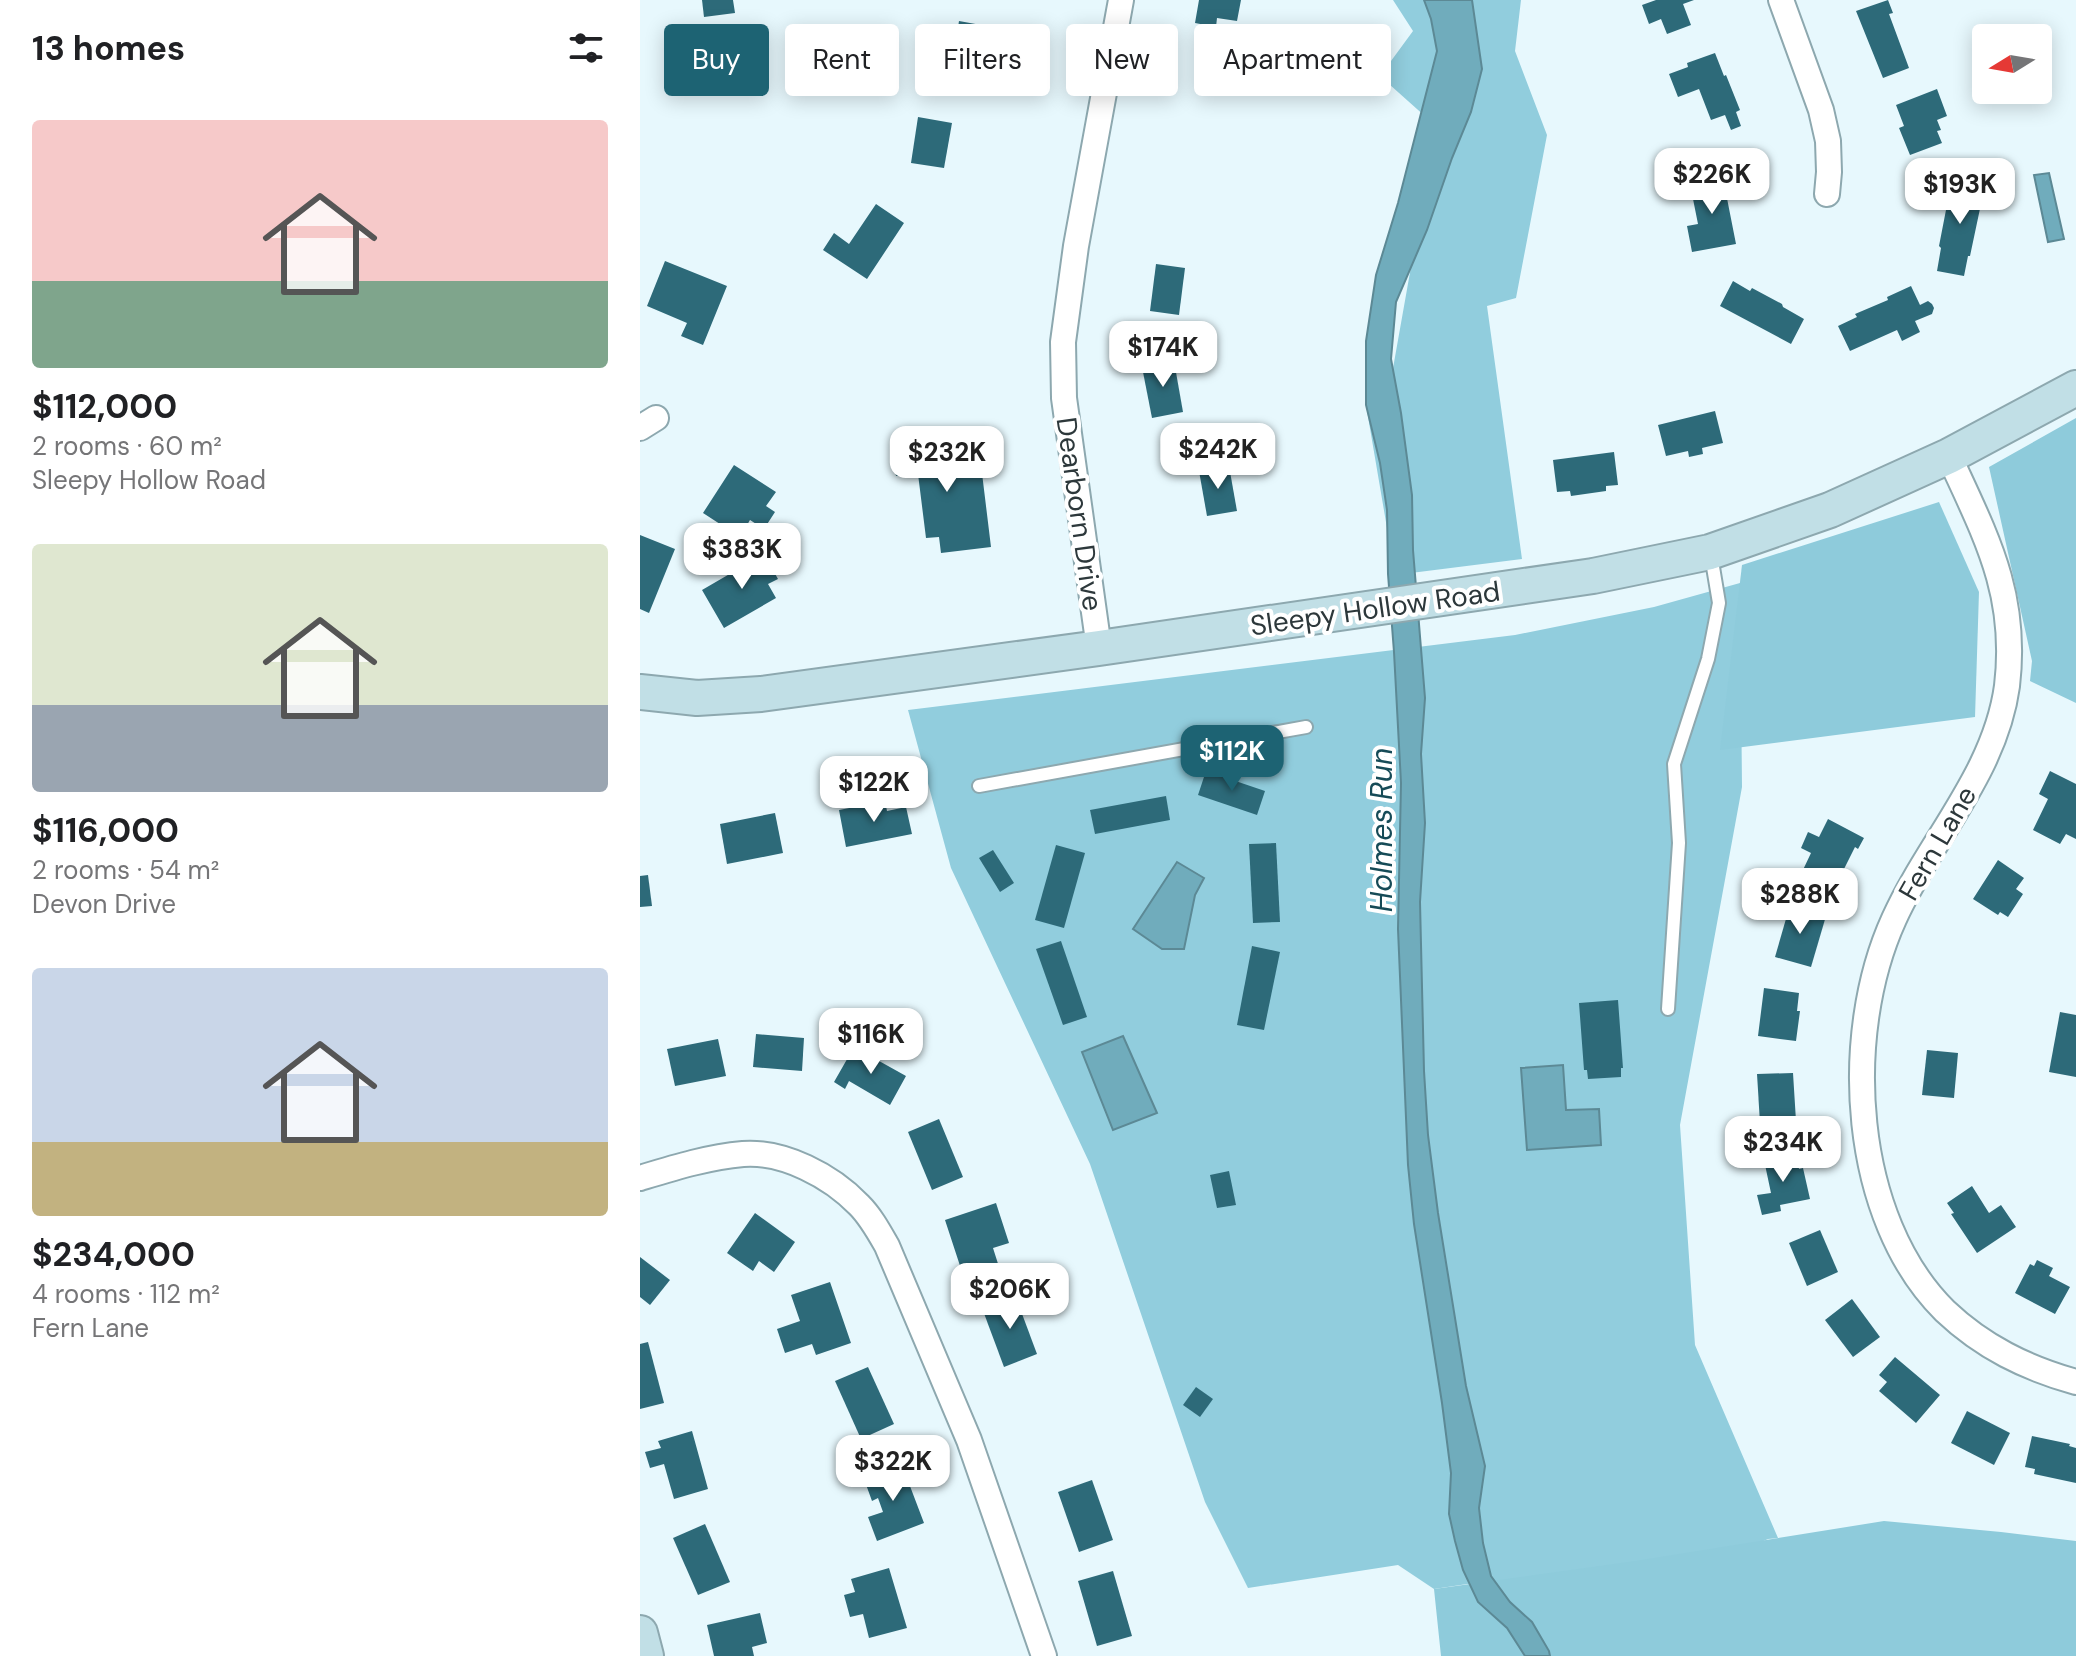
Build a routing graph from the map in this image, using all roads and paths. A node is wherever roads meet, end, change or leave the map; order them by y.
1 (1121, 0) edge
2 (1781, 0) edge
3 (1827, 194) dead end
4 (2076, 388) edge
5 (1949, 456) junction
6 (1710, 552) junction
7 (1099, 648) junction
8 (640, 692) edge
9 (1306, 727) dead end
10 (979, 786) dead end
11 (1668, 1009) dead end
12 (640, 1178) edge
13 (2076, 1382) edge
14 (640, 1633) edge
15 (646, 1656) edge
16 (1044, 1656) edge

1 - 7 street, Dearborn Drive
2 - 3 street
4 - 5 main road, Sleepy Hollow Road
5 - 6 main road, Sleepy Hollow Road
5 - 13 street, Fern Lane
6 - 7 main road, Sleepy Hollow Road
6 - 11 lane
7 - 8 main road, Sleepy Hollow Road
9 - 10 lane
12 - 16 street
14 - 15 main road

